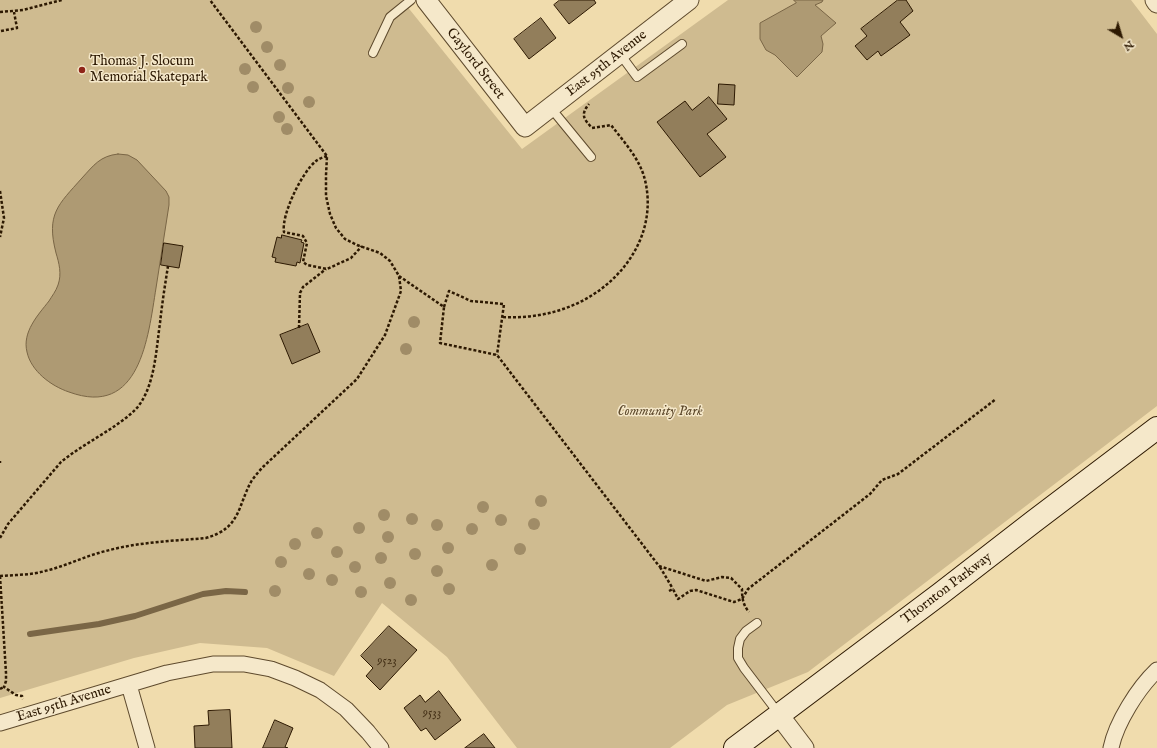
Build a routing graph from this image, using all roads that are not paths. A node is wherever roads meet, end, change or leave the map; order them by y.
1 (411, 0) edge
2 (426, 0) edge
3 (689, 0) edge
4 (1155, 0) edge
5 (1157, 3) edge
6 (682, 44) dead end
7 (373, 53) dead end
8 (620, 54) junction
9 (550, 107) junction
10 (525, 127) joint
11 (591, 157) dead end
12 (1157, 428) edge
13 (757, 623) dead end
14 (1157, 670) edge
15 (129, 685) junction
16 (779, 715) junction
17 (0, 723) edge
18 (147, 748) edge
19 (381, 748) edge
20 (735, 748) edge
21 (804, 748) edge
22 (1111, 748) edge

1 - 7 lane
2 - 10 street, Gaylord Street
3 - 8 street, East 95th Avenue
4 - 5 street
6 - 8 lane
8 - 9 street, East 95th Avenue
9 - 10 street, East 95th Avenue
9 - 11 lane
12 - 16 main road, Thornton Parkway
13 - 16 lane
14 - 22 street
15 - 17 street, East 95th Avenue
15 - 18 street
15 - 19 street, East 95th Avenue
16 - 20 main road, Thornton Parkway
16 - 21 street

